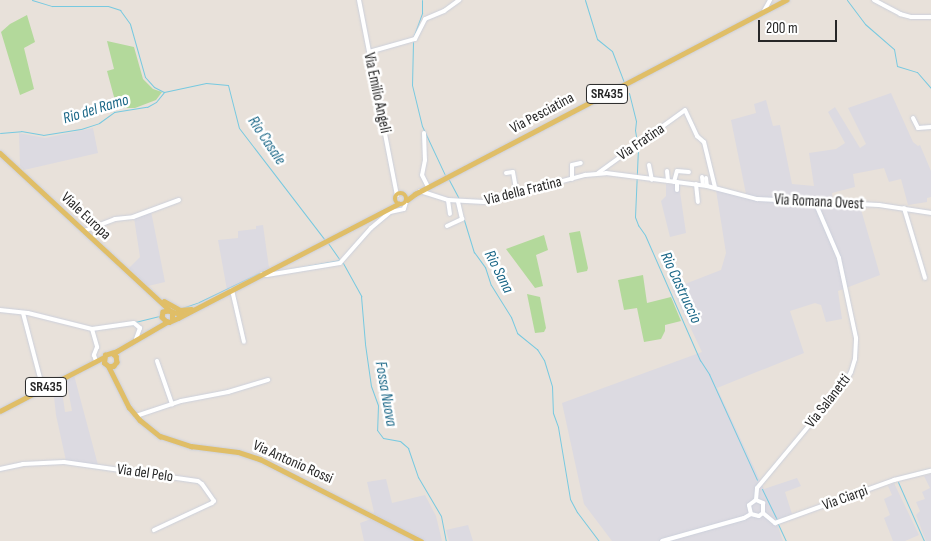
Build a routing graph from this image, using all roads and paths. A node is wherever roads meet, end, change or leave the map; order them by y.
1 (358, 0) edge
2 (459, 0) edge
3 (770, 0) edge
4 (786, 0) edge
5 (874, 0) edge
6 (776, 3) edge
7 (764, 12) junction
8 (931, 17) edge
9 (369, 52) junction
10 (913, 118) dead end
11 (931, 127) edge
12 (424, 133) dead end
13 (0, 153) edge
14 (581, 163) dead end
15 (650, 165) dead end
16 (667, 171) dead end
17 (641, 172) dead end
18 (689, 172) dead end
19 (506, 173) dead end
20 (598, 173) junction
21 (660, 175) dead end
22 (638, 178) junction
23 (704, 178) dead end
24 (572, 179) junction
25 (652, 180) junction
26 (660, 181) junction
27 (668, 181) junction
28 (676, 182) junction
29 (696, 184) junction
30 (705, 185) junction
31 (428, 187) junction
32 (715, 187) junction
33 (677, 190) dead end
34 (417, 192) junction
35 (517, 195) junction
36 (403, 197) junction
37 (179, 200) dead end
38 (448, 200) junction
39 (459, 202) junction
40 (698, 202) dead end
41 (815, 202) junction
42 (399, 205) junction
43 (904, 208) junction
44 (931, 213) edge
45 (450, 214) dead end
46 (447, 226) dead end
47 (84, 231) junction
48 (262, 274) junction
49 (925, 278) dead end
50 (232, 290) junction
51 (156, 297) junction
52 (200, 306) junction
53 (0, 310) edge
54 (172, 312) junction
55 (23, 313) junction
56 (186, 313) junction
57 (162, 316) junction
58 (170, 321) junction
59 (92, 328) junction
60 (153, 330) junction
61 (136, 338) junction
62 (244, 342) dead end
63 (124, 347) junction
64 (112, 353) junction
65 (104, 357) junction
66 (117, 358) junction
67 (157, 361) dead end
68 (94, 362) junction
69 (116, 365) junction
70 (107, 366) junction
71 (116, 378) junction
72 (268, 380) dead end
73 (43, 389) junction
74 (172, 404) junction
75 (0, 411) edge
76 (136, 416) junction
77 (0, 469) edge
78 (931, 470) edge
79 (756, 500) junction
80 (763, 513) junction
81 (751, 514) junction
82 (154, 530) dead end
83 (421, 541) edge
84 (662, 541) edge

1 - 9 street, Via Emilio Angeli
2 - 9 street
3 - 6 street
3 - 7 street
4 - 6 main road, Via Pesciatina / SR435
5 - 8 street
6 - 7 main road, Via Pesciatina / SR435
7 - 31 main road, Via Pesciatina / SR435
9 - 36 street, Via Emilio Angeli
10 - 11 street
12 - 31 street
13 - 47 main road, Viale Europa
14 - 24 street
15 - 25 street
16 - 27 street
17 - 22 street
18 - 28 street
19 - 35 street
20 - 22 street, Via Romana Ovest
20 - 24 street, Via della Fratina
20 - 32 street, Via Fratina
21 - 26 street
22 - 25 street, Via Romana Ovest
23 - 30 street
24 - 35 street, Via della Fratina
25 - 26 street, Via Romana Ovest
26 - 27 street, Via Romana Ovest
27 - 28 street, Via Romana Ovest
28 - 29 street, Via Romana Ovest
28 - 33 street
29 - 30 street, Via Romana Ovest
29 - 40 street
30 - 32 street, Via Romana Ovest
31 - 34 main road, Via Pesciatina / SR435
32 - 41 street, Via Romana Ovest
34 - 36 main road, Via Pesciatina / SR435
34 - 38 street, Via della Fratina
35 - 39 street, Via della Fratina
36 - 42 main road, Via Pesciatina / SR435
36 - 42 main road, Via Pesciatina / SR435
37 - 47 street
38 - 39 street, Via della Fratina
38 - 45 street
39 - 46 street
41 - 43 street, Via Romana Ovest
41 - 79 street, Via Salanetti
42 - 48 main road, Via Pesciatina / SR435
42 - 48 street
43 - 44 street, Via Romana Ovest
43 - 49 street
47 - 51 main road, Viale Europa
48 - 50 main road, Via Pesciatina / SR435
50 - 52 main road, Via Pesciatina / SR435
50 - 62 street
51 - 52 main road, Viale Europa
51 - 54 main road, Viale Europa
51 - 57 main road, Viale Europa
52 - 56 main road, Via Pesciatina / SR435
53 - 55 street
54 - 56 main road
54 - 57 main road
54 - 58 main road
55 - 59 street
55 - 73 street
56 - 58 main road, Via Pesciatina / SR435
57 - 58 main road
57 - 60 main road
58 - 60 main road, Via Pesciatina / SR435
59 - 61 street
59 - 68 street
60 - 61 main road, Via Pesciatina / SR435
61 - 63 main road, Via Pesciatina / SR435
63 - 64 main road, Via Pesciatina / SR435
63 - 66 main road, Via Pesciatina / SR435
64 - 65 main road, Via Pesciatina / SR435
64 - 66 main road
65 - 68 main road, Via Pesciatina / SR435
65 - 70 main road
66 - 69 main road, Via Pesciatina / SR435
67 - 74 street
68 - 70 main road
68 - 73 main road, Via Pesciatina / SR435
69 - 70 main road
69 - 71 main road, Via Pesciatina
70 - 71 main road, Via Antonio Rossi
71 - 76 main road, Via Antonio Rossi
72 - 74 street
73 - 75 main road, Via Pesciatina / SR435
74 - 76 street
76 - 83 main road, Via Antonio Rossi
77 - 82 street, Via del Pelo
78 - 80 street, Via Ciarpi
79 - 80 street
79 - 81 street
80 - 81 street
81 - 84 street

